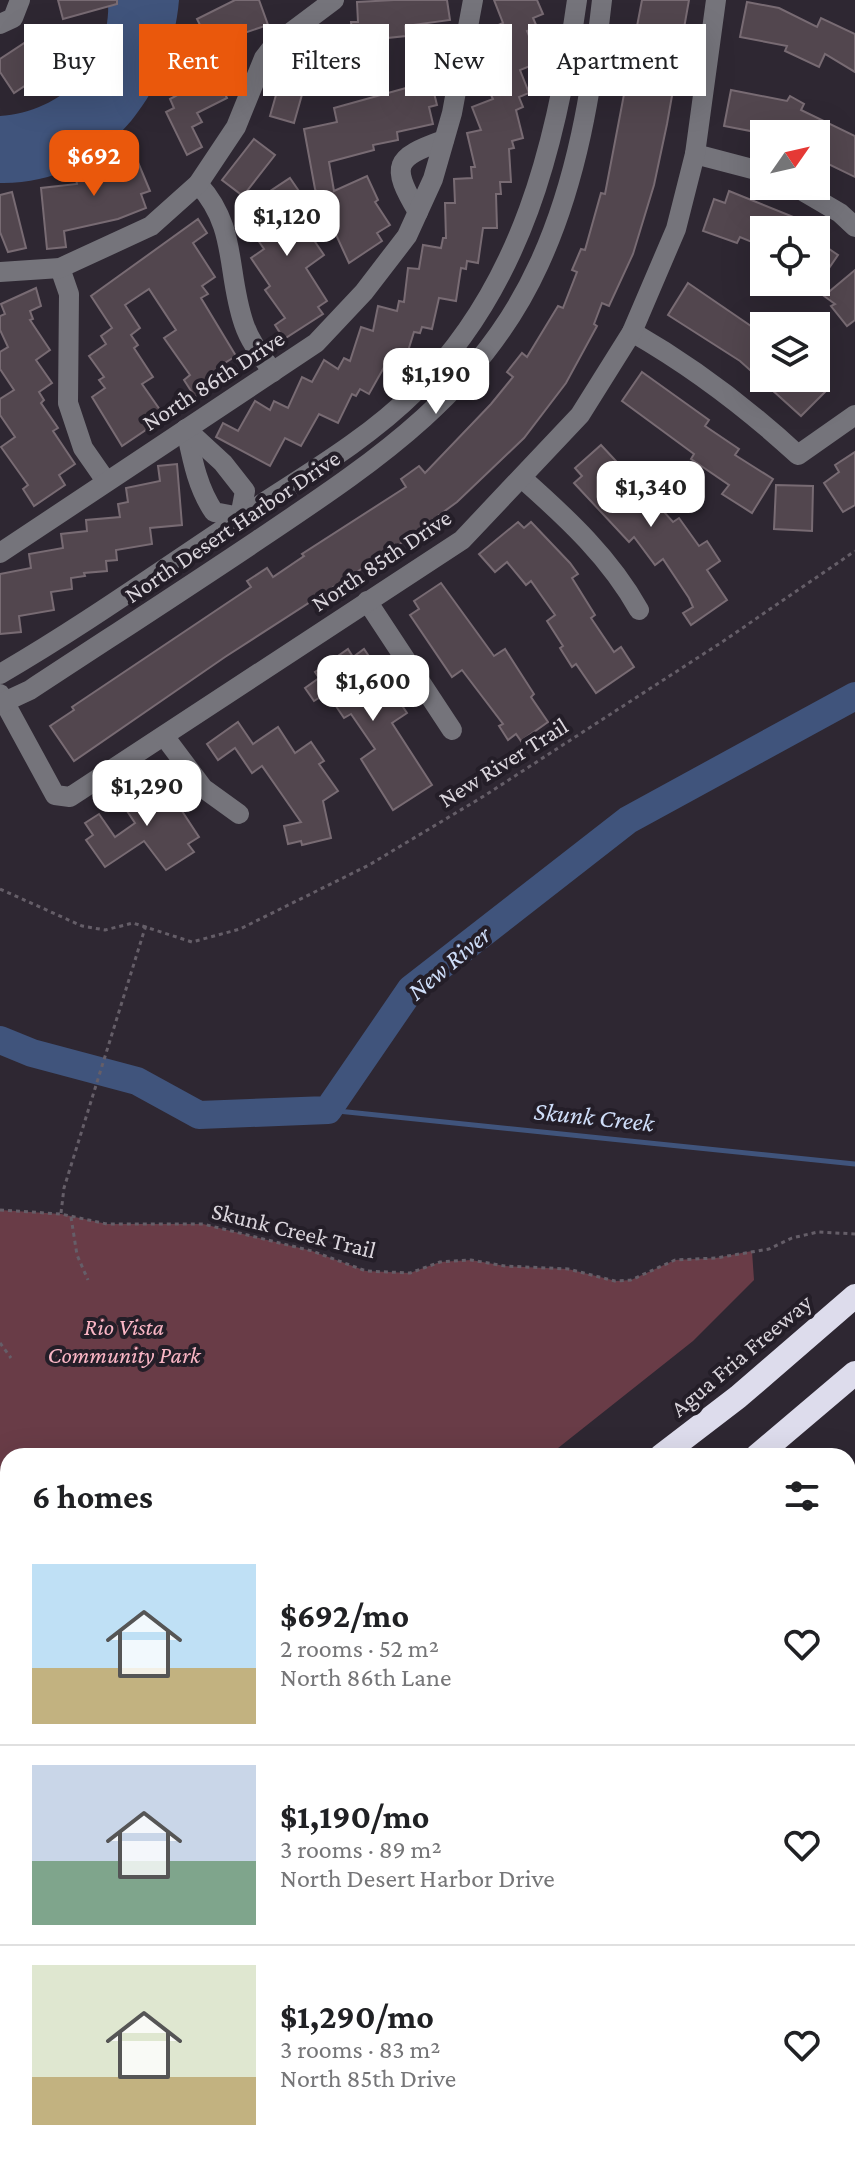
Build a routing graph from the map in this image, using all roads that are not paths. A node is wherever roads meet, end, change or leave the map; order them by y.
1 (20, 0) edge
2 (334, 0) edge
3 (473, 0) edge
4 (577, 0) edge
5 (602, 0) edge
6 (716, 0) edge
7 (0, 24) edge
8 (444, 140) junction
9 (695, 154) junction
10 (750, 168) edge
11 (198, 184) junction
12 (818, 200) edge
13 (418, 212) junction
14 (855, 227) edge
15 (60, 268) junction
16 (0, 272) edge
17 (632, 332) junction
18 (273, 372) junction
19 (855, 415) edge
20 (186, 429) junction
21 (223, 463) junction
22 (197, 479) junction
23 (523, 479) junction
24 (106, 481) junction
25 (240, 517) junction
26 (257, 541) junction
27 (0, 553) edge
28 (367, 601) junction
29 (639, 610) dead end
30 (0, 674) edge
31 (1, 700) edge
32 (452, 730) dead end
33 (164, 736) junction
34 (239, 814) dead end
35 (855, 1296) edge
36 (855, 1373) edge
37 (671, 1448) edge
38 (766, 1448) edge

1 - 7 street
2 - 11 street
3 - 8 street, North 86th Drive
4 - 25 street, North Desert Harbor Drive
5 - 26 street, North Desert Harbor Drive
6 - 9 street, North 85th Drive
8 - 13 street, North 86th Drive
8 - 13 street
9 - 10 street
9 - 17 street, North 85th Drive
11 - 15 street
11 - 18 street
12 - 14 street
13 - 18 street, North 86th Drive
15 - 16 street
15 - 24 street
17 - 19 street
17 - 23 street, North 85th Drive
18 - 20 street, North 86th Drive
20 - 21 street
20 - 22 street
20 - 24 street, North 86th Drive
21 - 22 street
21 - 25 street
22 - 25 street
23 - 28 street, North 85th Drive
23 - 29 street
24 - 27 street, North 86th Drive
25 - 26 street
25 - 30 street, North Desert Harbor Drive
26 - 31 street, North Desert Harbor Drive
28 - 32 street
28 - 33 street, North 85th Drive
31 - 33 street, North 85th Drive
33 - 34 street
35 - 37 highway, Agua Fria Freeway
36 - 38 highway

